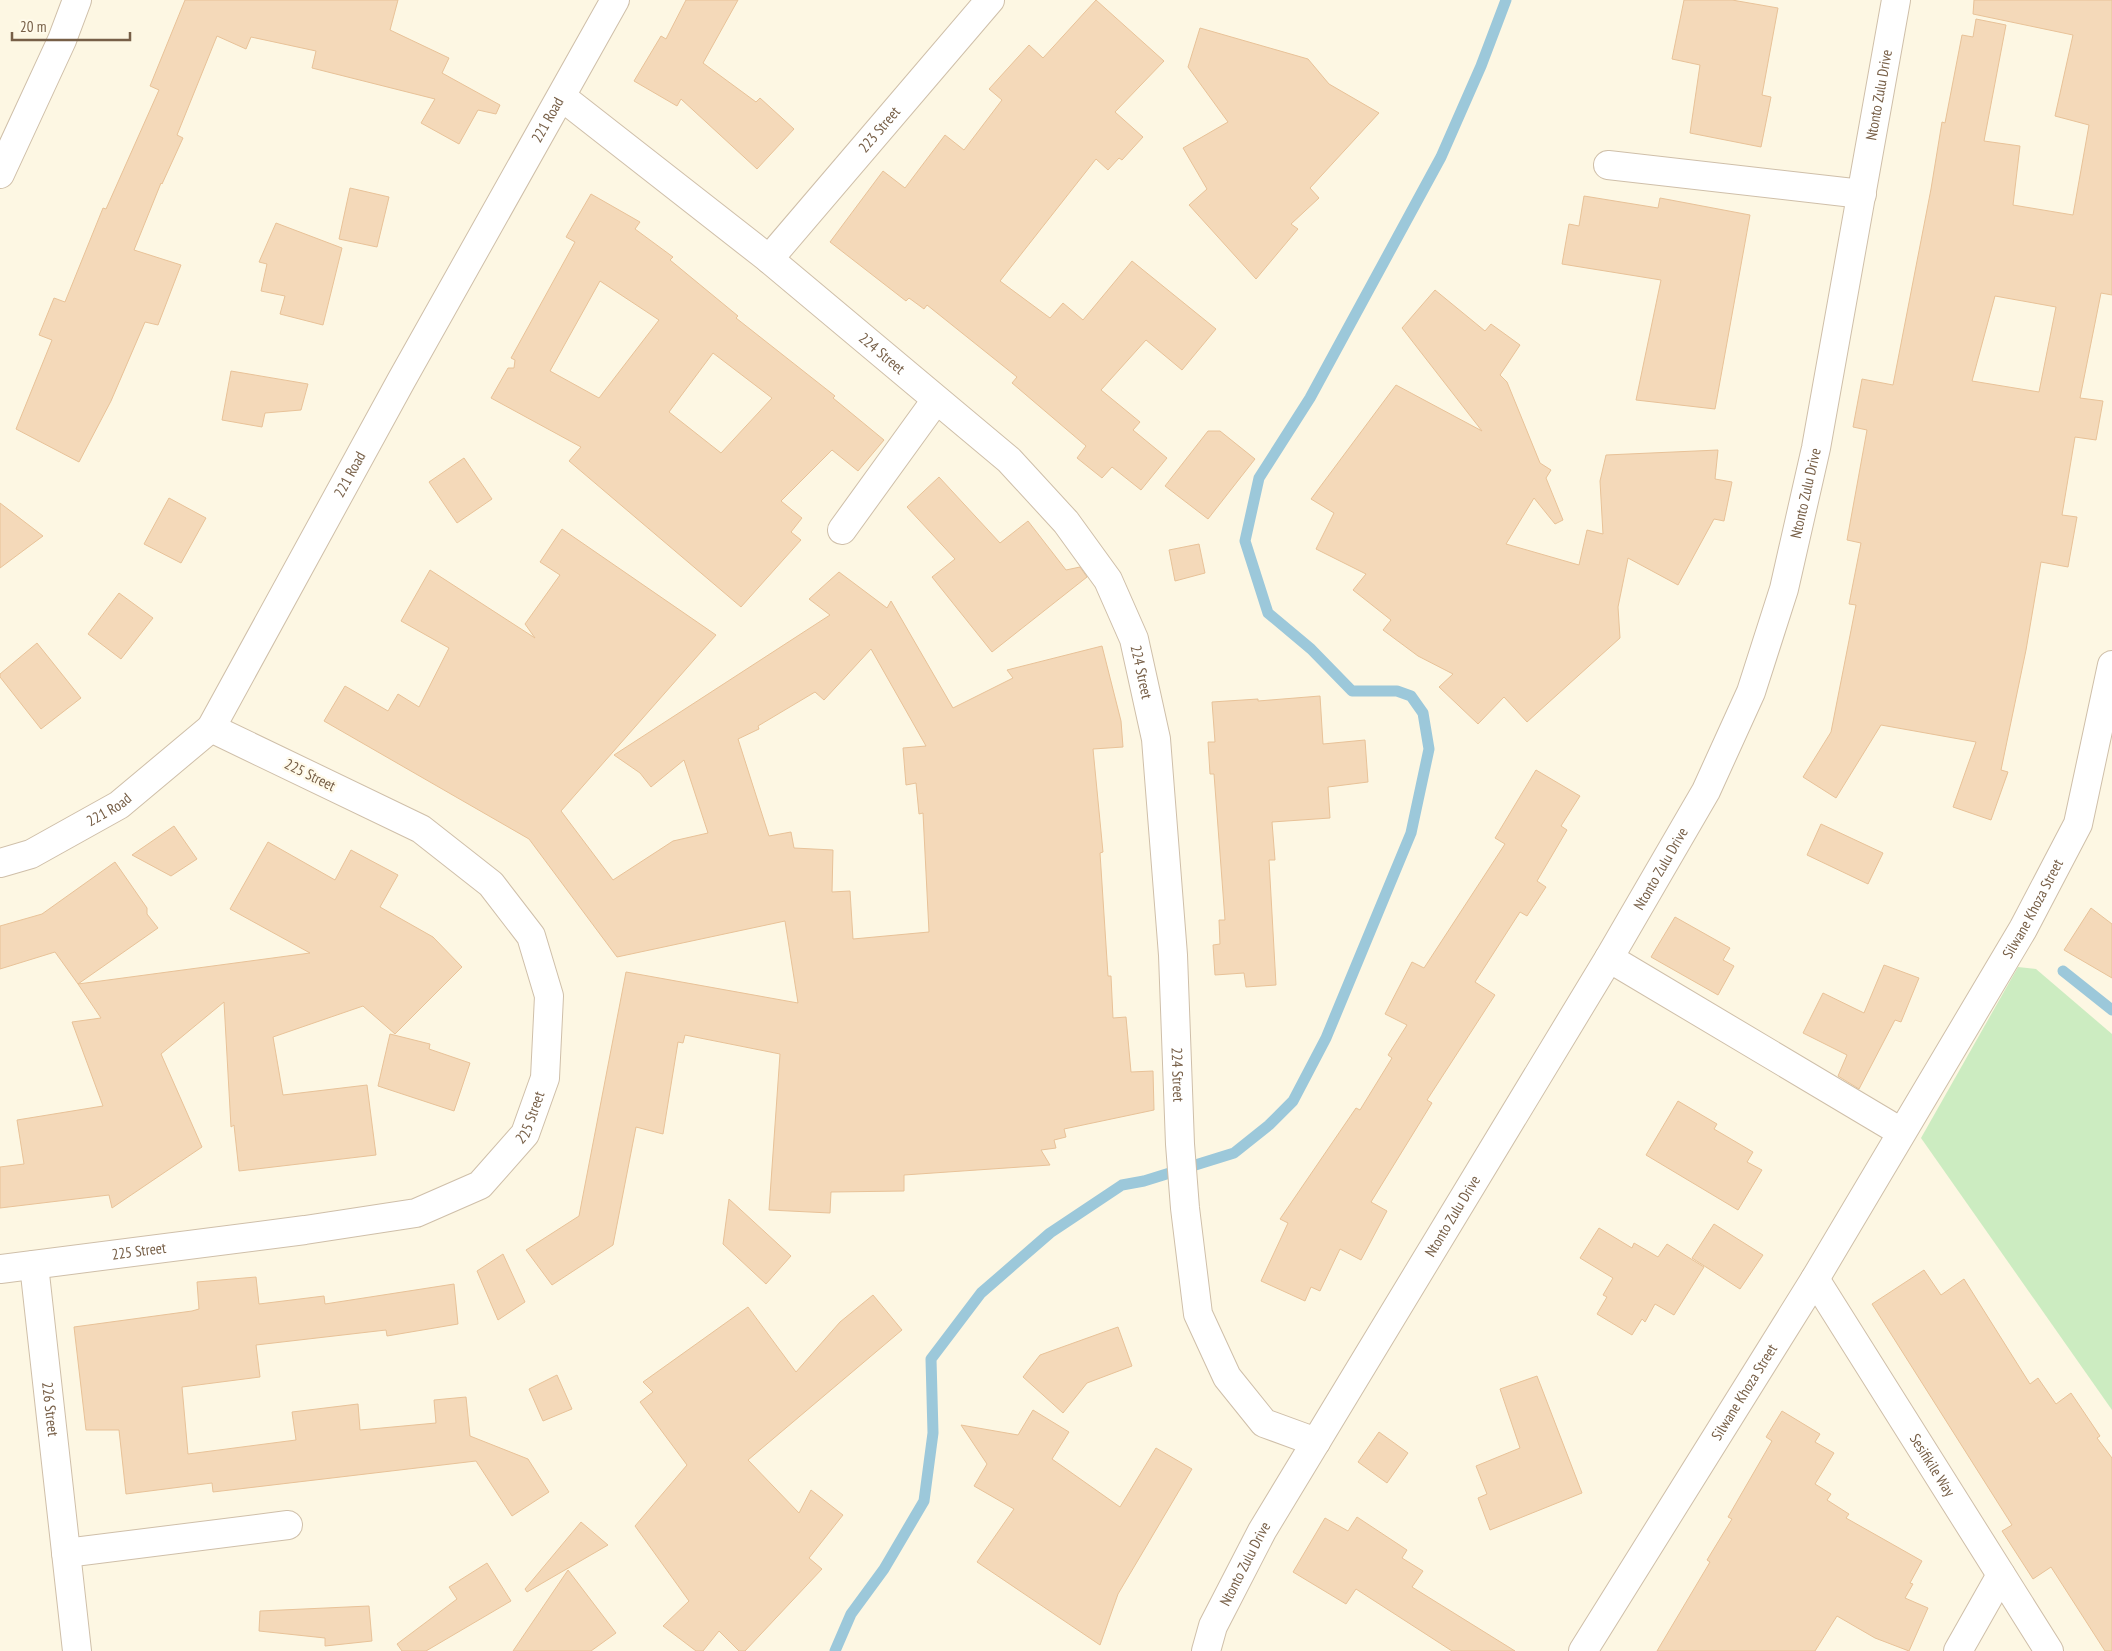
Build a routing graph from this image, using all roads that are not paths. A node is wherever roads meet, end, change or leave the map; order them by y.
1 (77, 0) edge
2 (615, 0) edge
3 (990, 0) edge
4 (1896, 0) edge
5 (562, 97) junction
6 (1608, 165) dead end
7 (0, 174) edge
8 (1862, 194) junction
9 (769, 259) junction
10 (936, 400) junction
11 (842, 530) dead end
12 (2112, 665) edge
13 (211, 728) junction
14 (2103, 747) edge
15 (0, 863) edge
16 (1609, 958) junction
17 (1901, 1132) junction
18 (34, 1265) junction
19 (0, 1269) edge
20 (1815, 1279) junction
21 (1316, 1442) junction
22 (288, 1525) dead end
23 (66, 1553) junction
24 (2000, 1575) junction
25 (77, 1651) edge
26 (1206, 1651) edge
27 (1583, 1651) edge
28 (1958, 1651) edge
29 (2048, 1651) edge

1 - 7 street
2 - 5 street, 221 Road
3 - 9 street, 223 Street
4 - 8 street, Ntonto Zulu Drive
5 - 9 street, 224 Street
5 - 13 street, 221 Road
6 - 8 street
8 - 16 street, Ntonto Zulu Drive
9 - 10 street, 224 Street
10 - 11 street
10 - 21 street, 224 Street
12 - 14 street, Silwane Khoza Street
13 - 15 street, 221 Road
13 - 18 street, 225 Street
14 - 17 street, Silwane Khoza Street
16 - 17 street
16 - 21 street, Ntonto Zulu Drive
17 - 20 street, Silwane Khoza Street
18 - 19 street, 225 Street
18 - 23 street, 226 Street
20 - 24 street, Sesifikile Way
20 - 27 street, Silwane Khoza Street
21 - 26 street, Ntonto Zulu Drive
22 - 23 street
23 - 25 street, 226 Street
24 - 28 street
24 - 29 street, Sesifikile Way

